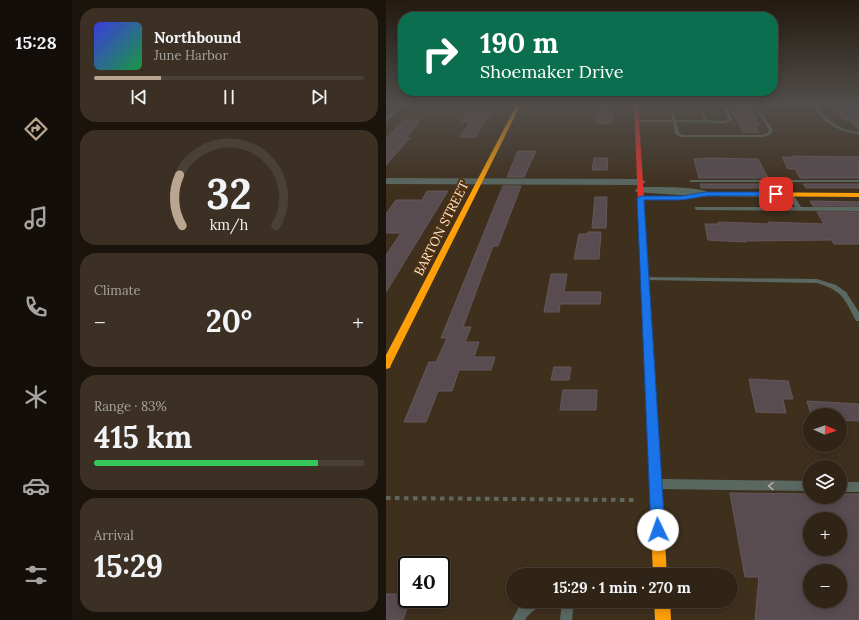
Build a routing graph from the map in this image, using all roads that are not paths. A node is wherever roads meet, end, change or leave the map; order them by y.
1 (504, 133) edge
2 (638, 133) edge
3 (677, 133) edge
4 (770, 133) edge
5 (848, 133) edge
6 (859, 133) edge
7 (386, 181) edge
8 (479, 181) junction
9 (692, 181) dead end
10 (784, 181) junction
11 (859, 181) edge
12 (641, 190) junction
13 (706, 194) joint
14 (791, 194) junction
15 (859, 195) edge
16 (697, 208) dead end
17 (799, 209) junction
18 (859, 209) edge
19 (645, 279) junction
20 (859, 319) edge
21 (386, 365) edge
22 (656, 484) junction
23 (803, 486) edge
24 (847, 487) edge
25 (859, 487) edge
26 (660, 568) edge
27 (528, 608) edge
28 (567, 608) edge
29 (662, 608) edge
30 (518, 620) edge
31 (566, 620) edge
32 (663, 620) edge

1 - 8 street, BARTON STREET
2 - 12 street
3 - 4 lane
5 - 6 lane
7 - 8 street
8 - 12 street
8 - 21 street, BARTON STREET
9 - 10 lane
10 - 11 lane
10 - 14 lane
12 - 13 street
12 - 19 street
13 - 14 street
14 - 15 street
14 - 17 lane
16 - 17 lane
17 - 18 lane
19 - 20 lane
19 - 22 street
23 -> 22 lane
22 - 26 street
24 - 25 lane
27 - 30 lane
28 - 31 lane
29 - 32 street

